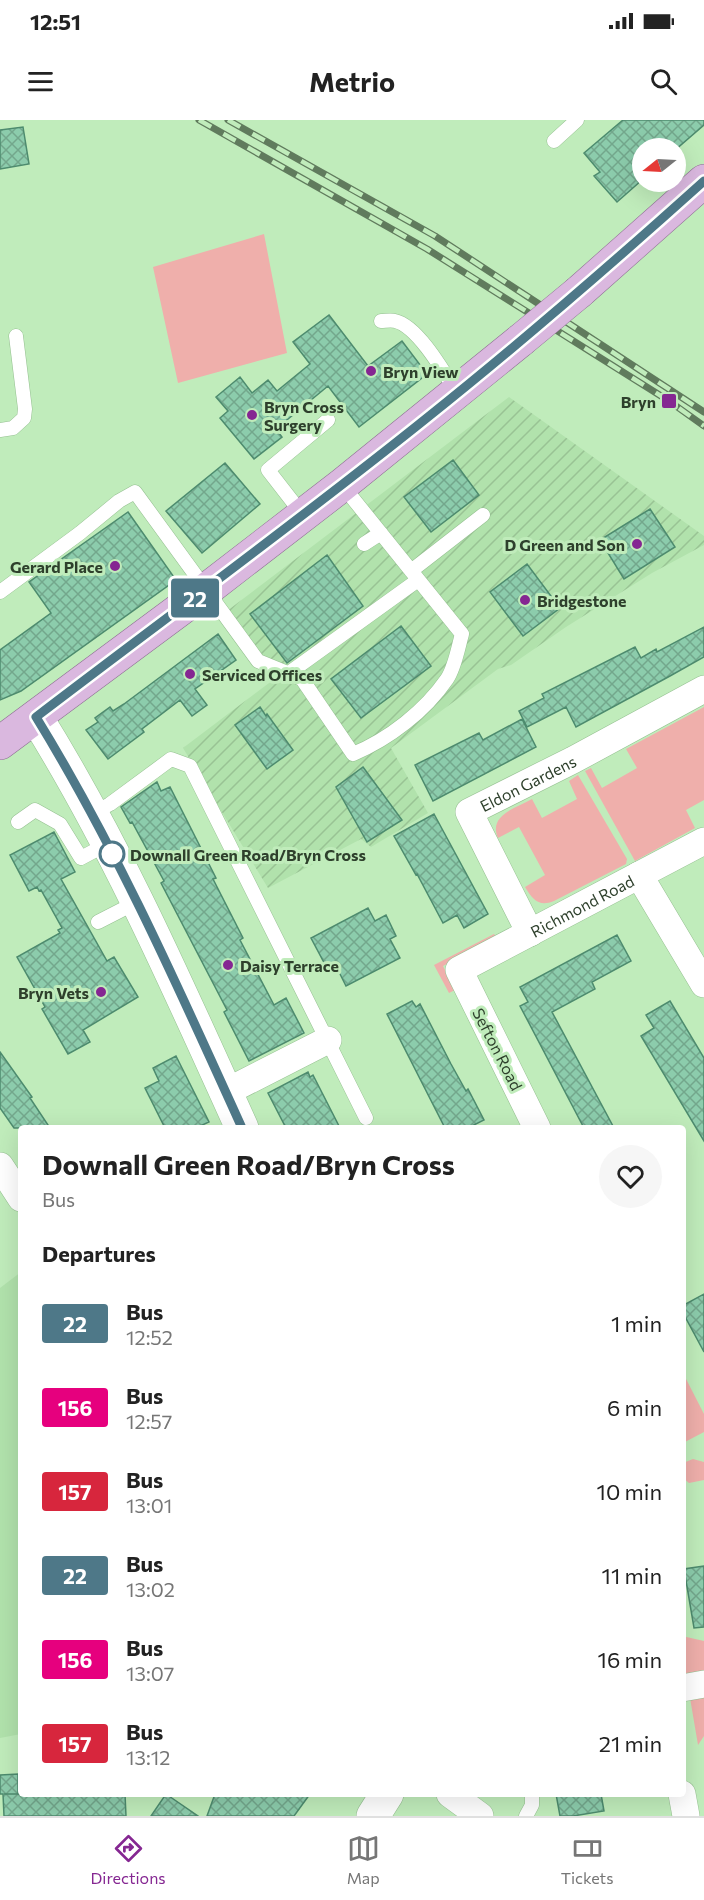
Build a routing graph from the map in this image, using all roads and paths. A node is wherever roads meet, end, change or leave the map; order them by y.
1 (577, 120) edge
2 (554, 141) dead end
3 (704, 181) edge
4 (381, 321) dead end
5 (16, 336) dead end
6 (457, 393) junction
7 (328, 420) dead end
8 (0, 430) edge
9 (342, 485) junction
10 (303, 515) junction
11 (483, 515) dead end
12 (381, 533) junction
13 (364, 544) dead end
14 (415, 575) junction
15 (206, 590) junction
16 (0, 592) edge
17 (289, 673) junction
18 (704, 689) edge
19 (36, 717) junction
20 (0, 743) edge
21 (92, 814) junction
22 (18, 822) dead end
23 (704, 841) edge
24 (107, 844) junction
25 (639, 875) junction
26 (137, 902) junction
27 (98, 922) dead end
28 (530, 933) junction
29 (459, 970) joint
30 (704, 984) edge
31 (328, 1040) junction
32 (226, 1092) junction
33 (366, 1118) dead end
34 (238, 1125) edge
35 (536, 1125) edge
36 (0, 1166) edge
37 (18, 1193) edge
38 (704, 1684) edge
39 (686, 1687) edge
40 (385, 1797) edge
41 (454, 1797) edge
42 (532, 1797) edge
43 (683, 1797) edge
44 (373, 1816) edge
45 (480, 1816) edge
46 (526, 1816) edge
47 (686, 1816) edge

1 - 2 lane
3 - 6 main road, bridge
4 - 6 lane
5 - 8 lane
6 - 9 main road
7 - 10 lane
9 - 10 main road
9 - 12 lane
10 - 15 main road
11 - 14 lane
12 - 13 lane
12 - 14 lane
14 - 17 lane
14 - 17 lane
15 - 16 lane
15 - 17 lane
15 - 19 main road
18 - 28 street, Eldon Gardens
19 - 20 main road
19 - 21 main road
21 - 24 main road
21 - 31 lane
22 - 24 lane
23 - 25 street, Richmond Road
24 - 26 main road
25 - 28 street, Richmond Road
25 - 30 street
26 - 27 lane
26 - 32 main road
28 - 29 street, Richmond Road
29 - 35 street, Sefton Road
31 - 32 street
31 - 33 lane
32 - 34 main road
36 - 37 street
38 - 39 street
40 - 44 main road
41 - 45 street
42 - 46 lane
43 - 47 street

